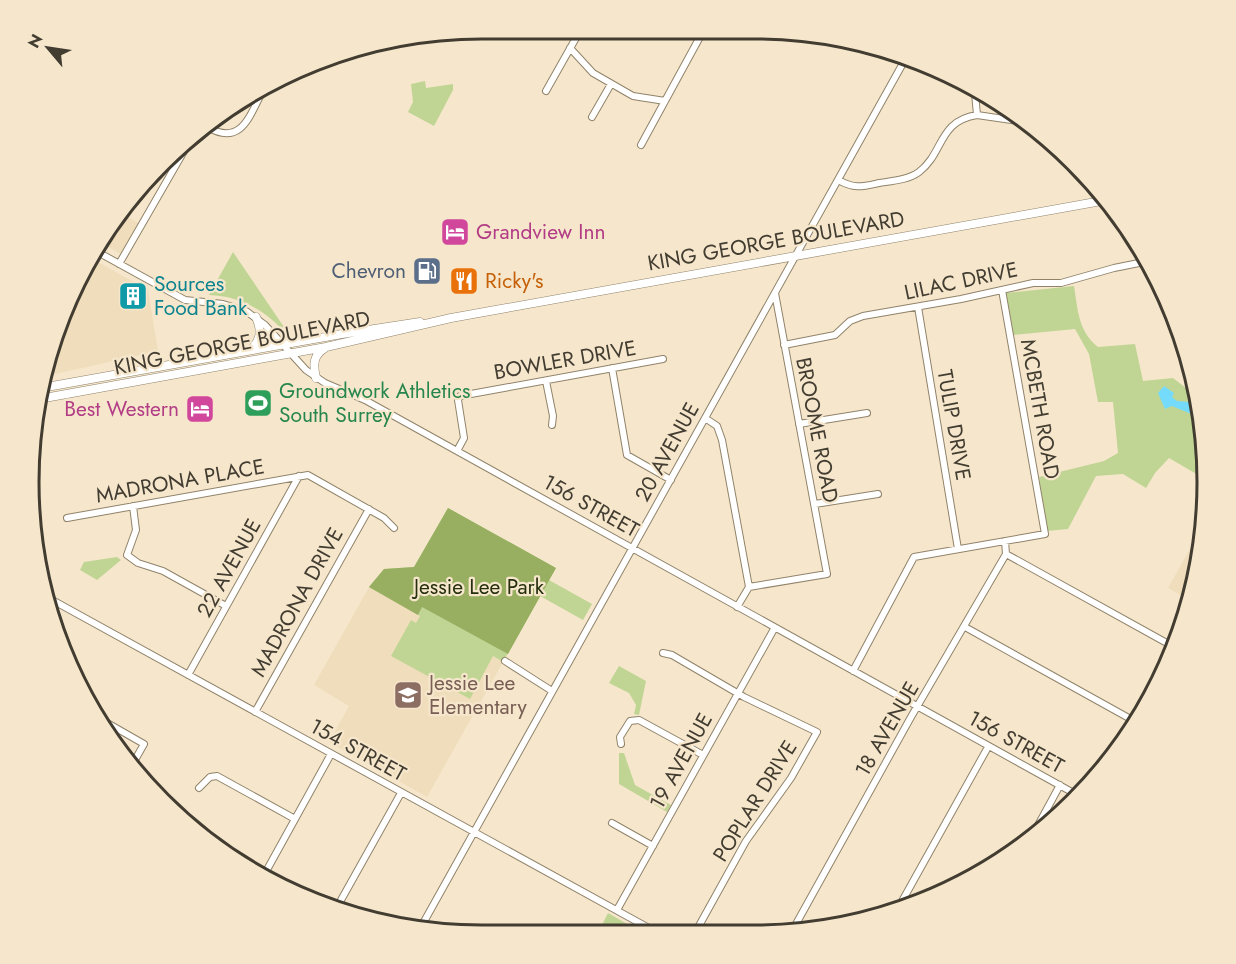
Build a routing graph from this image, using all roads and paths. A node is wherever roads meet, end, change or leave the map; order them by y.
1 (575, 39) edge
2 (699, 39) edge
3 (570, 48) junction
4 (902, 65) edge
5 (611, 84) junction
6 (546, 91) dead end
7 (975, 98) edge
8 (665, 100) junction
9 (256, 101) edge
10 (977, 115) junction
11 (592, 117) dead end
12 (1008, 120) edge
13 (214, 130) edge
14 (641, 145) dead end
15 (179, 159) edge
16 (838, 180) junction
17 (1097, 202) edge
18 (102, 254) edge
19 (795, 257) junction
20 (1139, 263) edge
21 (119, 264) junction
22 (1002, 290) junction
23 (776, 293) junction
24 (918, 307) junction
25 (256, 317) junction
26 (451, 318) junction
27 (283, 344) junction
28 (784, 345) junction
29 (326, 347) junction
30 (250, 350) junction
31 (290, 353) junction
32 (663, 359) dead end
33 (183, 363) junction
34 (612, 368) junction
35 (120, 374) junction
36 (150, 378) junction
37 (316, 378) junction
38 (546, 381) junction
39 (50, 386) edge
40 (78, 392) junction
41 (48, 397) edge
42 (867, 412) dead end
43 (705, 418) junction
44 (799, 424) junction
45 (552, 425) dead end
46 (457, 451) junction
47 (299, 476) junction
48 (671, 480) junction
49 (878, 494) dead end
50 (815, 504) junction
51 (133, 506) junction
52 (369, 509) junction
53 (67, 518) dead end
54 (394, 528) dead end
55 (1005, 541) junction
56 (632, 548) junction
57 (958, 549) junction
58 (1006, 554) junction
59 (749, 587) junction
60 (55, 601) edge
61 (226, 606) junction
62 (737, 607) junction
63 (965, 627) junction
64 (774, 628) junction
65 (1166, 643) edge
66 (663, 653) dead end
67 (505, 661) dead end
68 (852, 671) junction
69 (188, 675) junction
70 (552, 691) junction
71 (738, 693) junction
72 (917, 707) junction
73 (255, 712) junction
74 (1129, 718) edge
75 (113, 726) edge
76 (621, 744) dead end
77 (988, 747) junction
78 (332, 754) junction
79 (703, 755) junction
80 (136, 758) edge
81 (1060, 785) junction
82 (199, 788) dead end
83 (1071, 791) edge
84 (401, 793) junction
85 (1042, 818) edge
86 (295, 819) junction
87 (612, 823) dead end
88 (474, 832) junction
89 (653, 846) junction
90 (267, 870) edge
91 (904, 898) edge
92 (340, 901) edge
93 (617, 910) junction
94 (424, 921) edge
95 (797, 923) edge
96 (644, 925) edge
97 (699, 925) edge

1 - 3 street
2 - 8 street
3 - 5 street
3 - 6 street
4 - 16 street, 20 AVENUE
5 - 8 street
5 - 11 street
7 - 10 street
8 - 14 street
9 - 13 street
10 - 12 street
10 - 16 street
15 - 21 street
16 - 19 street, 20 AVENUE
17 - 19 main road, KING GEORGE BOULEVARD
18 - 21 street, 156 STREET
19 - 23 street, 20 AVENUE
19 - 26 main road, KING GEORGE BOULEVARD
20 - 22 street, LILAC DRIVE
21 - 25 street, 156 STREET
22 - 24 street, LILAC DRIVE
22 - 55 street, MCBETH ROAD
23 - 28 street, BROOME ROAD
23 - 43 street, 20 AVENUE
24 - 28 street, LILAC DRIVE
24 - 57 street, TULIP DRIVE
25 - 27 street, 156 STREET
25 - 30 main road
26 - 27 main road, KING GEORGE BOULEVARD
26 - 29 main road, KING GEORGE BOULEVARD
27 - 30 main road, KING GEORGE BOULEVARD
27 - 31 street, 156 STREET
28 - 44 street, BROOME ROAD
29 - 31 main road, KING GEORGE BOULEVARD
29 - 37 main road
30 - 33 main road, KING GEORGE BOULEVARD
31 - 36 main road, KING GEORGE BOULEVARD
31 - 37 street, 156 STREET
32 - 34 street, BOWLER DRIVE
33 - 35 main road, KING GEORGE BOULEVARD
33 - 36 main road
34 - 38 street, BOWLER DRIVE
34 - 48 street
35 - 39 main road, KING GEORGE BOULEVARD
35 - 40 main road
36 - 40 main road, KING GEORGE BOULEVARD
37 - 46 street, 156 STREET
38 - 45 street
38 - 46 street, BOWLER DRIVE
40 - 41 main road, KING GEORGE BOULEVARD
42 - 44 street
43 - 48 street, 20 AVENUE
43 - 59 street
44 - 50 street, BROOME ROAD
46 - 56 street, 156 STREET
47 - 51 street, MADRONA PLACE
47 - 52 street
47 - 61 street, 22 AVENUE
48 - 56 street, 20 AVENUE
49 - 50 street
50 - 59 street, BROOME ROAD
51 - 53 street, MADRONA PLACE
51 - 61 street
52 - 54 street
52 - 73 street, MADRONA DRIVE
55 - 57 street
55 - 58 street
56 - 62 street, 156 STREET
56 - 70 street, 20 AVENUE
57 - 68 street
58 - 63 street, 18 AVENUE
58 - 65 street
59 - 62 street
60 - 69 street, 154 STREET
61 - 69 street, 22 AVENUE
62 - 64 street, 156 STREET
63 - 72 street, 18 AVENUE
63 - 74 street
64 - 68 street, 156 STREET
64 - 71 street, 19 AVENUE
66 - 71 street
67 - 70 street
68 - 72 street, 156 STREET
69 - 73 street, 154 STREET
70 - 88 street, 20 AVENUE
71 - 79 street, 19 AVENUE
71 - 97 street, POPLAR DRIVE
72 - 77 street, 156 STREET
72 - 95 street, 18 AVENUE
73 - 78 street, 154 STREET
75 - 80 street
76 - 79 street
77 - 81 street, 156 STREET
77 - 91 street
78 - 84 street, 154 STREET
78 - 86 street
79 - 89 street, 19 AVENUE
81 - 83 street, 156 STREET
81 - 85 street
82 - 86 street
84 - 88 street, 154 STREET
84 - 92 street
86 - 90 street
87 - 89 street
88 - 93 street, 154 STREET
88 - 94 street, 20 AVENUE
89 - 93 street, 19 AVENUE
93 - 96 street, 154 STREET

